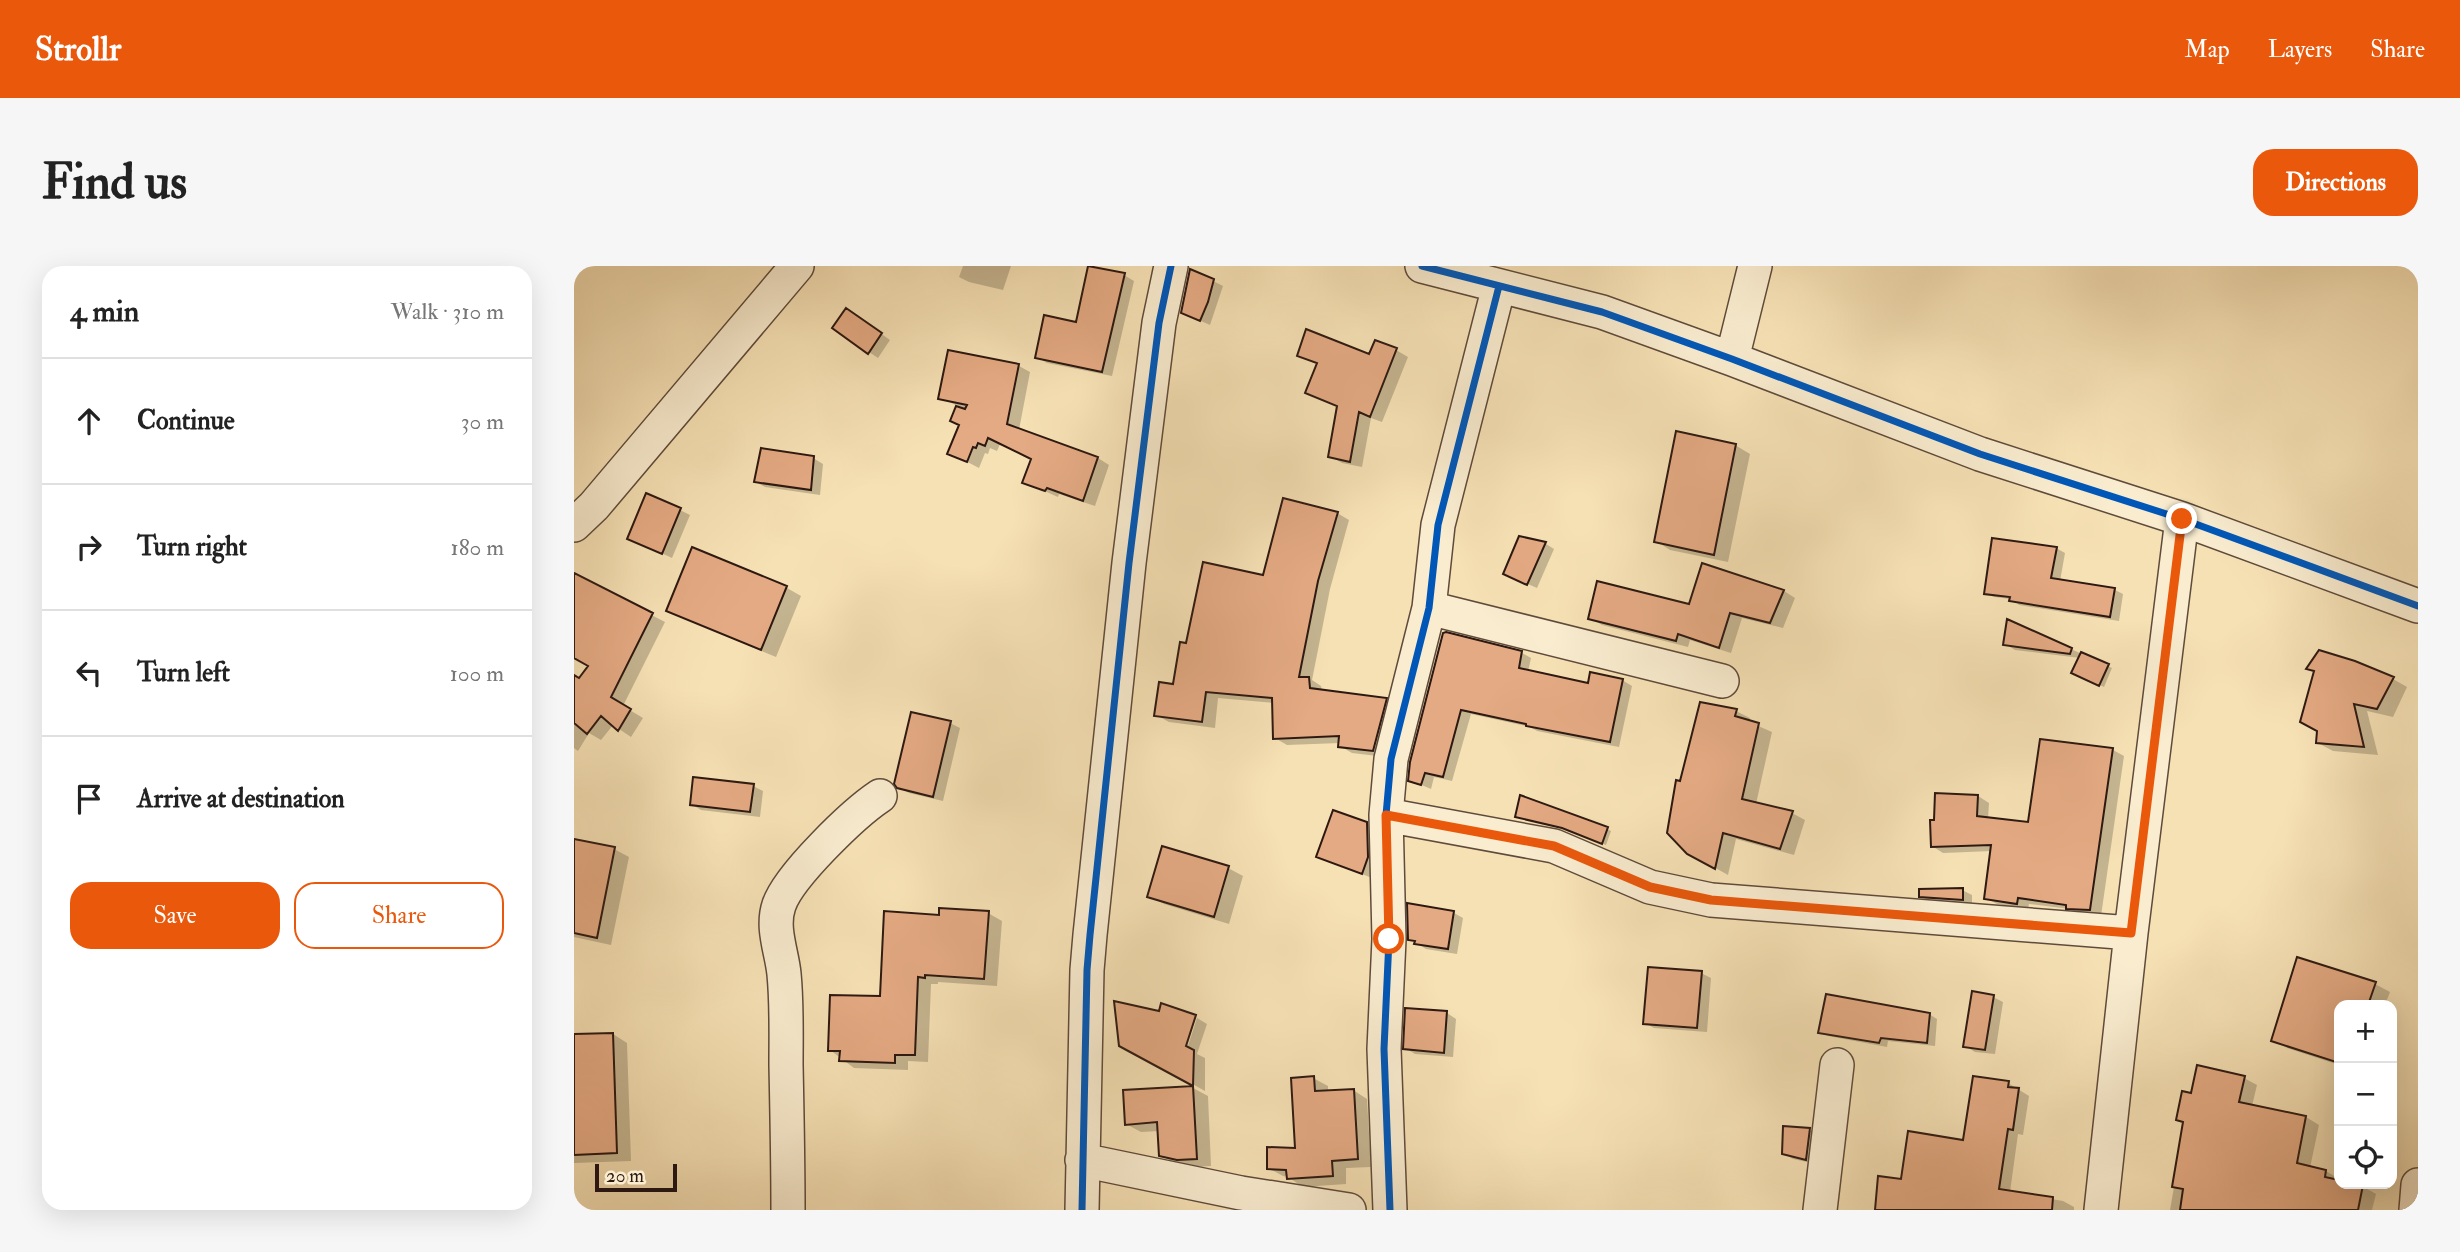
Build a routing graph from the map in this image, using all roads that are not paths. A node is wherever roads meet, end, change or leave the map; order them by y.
1 (797, 266) edge
2 (1171, 266) edge
3 (1422, 266) edge
4 (1755, 266) edge
5 (1499, 286) junction
6 (1732, 359) junction
7 (581, 508) edge
8 (2182, 519) junction
9 (2418, 606) edge
10 (1429, 608) junction
11 (1722, 681) dead end
12 (880, 796) dead end
13 (1386, 815) junction
14 (2131, 933) junction
15 (1837, 1065) dead end
16 (1082, 1160) junction
17 (2418, 1185) edge
18 (788, 1210) edge
19 (1082, 1210) edge
20 (1349, 1210) edge
21 (1390, 1210) edge
22 (1820, 1210) edge
23 (2101, 1210) edge
24 (2416, 1210) edge

1 - 7 street
2 - 16 street
3 - 5 street
4 - 6 street
5 - 6 street
5 - 10 street
6 - 8 street
8 - 9 street
8 - 14 street
10 - 11 street
10 - 13 street
12 - 18 street
13 - 14 street
13 - 21 street
14 - 23 street
15 - 22 street
16 - 19 street
16 - 20 street
17 - 24 street

